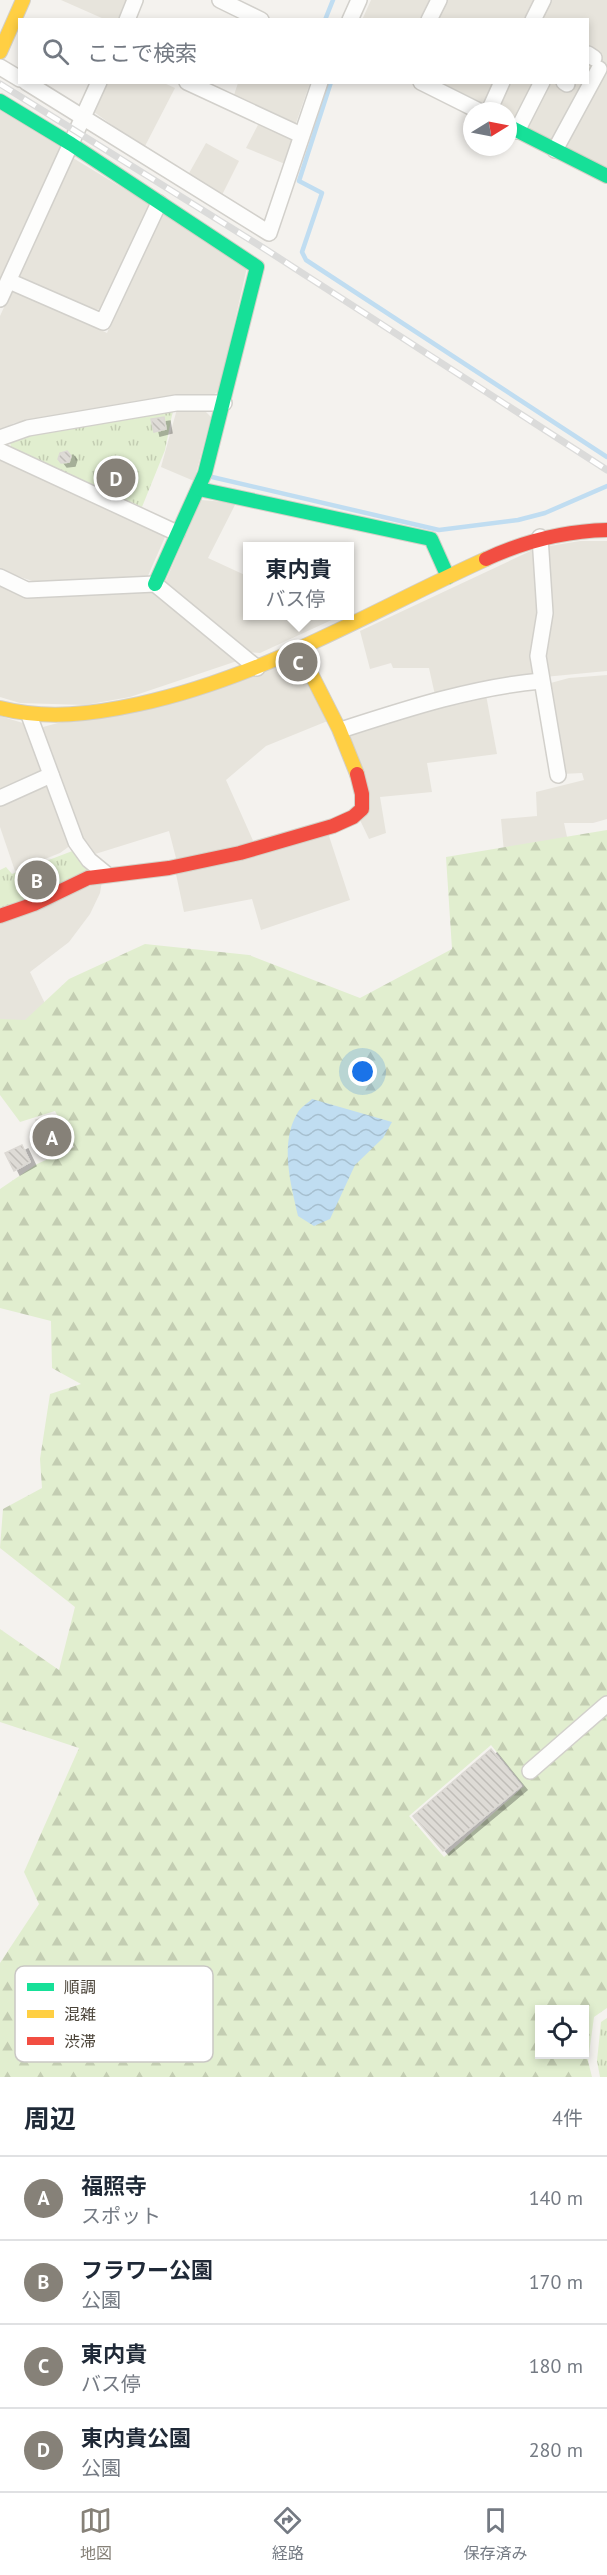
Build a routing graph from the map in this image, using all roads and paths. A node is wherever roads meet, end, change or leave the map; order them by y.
1 (23, 0) edge
2 (135, 0) edge
3 (220, 0) edge
4 (359, 0) edge
5 (439, 0) edge
6 (543, 0) edge
7 (128, 18) edge
8 (257, 18) edge
9 (351, 18) edge
10 (434, 18) edge
11 (534, 18) edge
12 (0, 52) edge
13 (0, 67) edge
14 (18, 78) edge
15 (29, 84) edge
16 (98, 84) edge
17 (191, 84) edge
18 (319, 84) edge
19 (426, 84) edge
20 (501, 84) edge
21 (541, 84) edge
22 (584, 84) edge
23 (0, 101) edge
24 (493, 102) edge
25 (463, 103) edge
26 (83, 117) junction
27 (517, 122) edge
28 (517, 130) edge
29 (301, 135) junction
30 (71, 144) junction
31 (555, 150) junction
32 (607, 176) edge
33 (159, 203) junction
34 (9, 281) junction
35 (0, 299) edge
36 (224, 403) junction
37 (0, 438) edge
38 (0, 451) edge
39 (199, 489) junction
40 (607, 530) edge
41 (177, 533) junction
42 (540, 537) junction
43 (0, 577) edge
44 (448, 577) junction
45 (155, 584) junction
46 (299, 650) junction
47 (257, 668) junction
48 (541, 681) junction
49 (0, 708) edge
50 (29, 714) junction
51 (341, 730) junction
52 (51, 775) junction
53 (558, 775) dead end
54 (0, 798) edge
55 (106, 874) junction
56 (0, 915) edge
57 (607, 1704) edge
58 (530, 1772) dead end

1 - 12 street
2 - 7 street
3 - 8 street
4 - 9 street
5 - 10 street
6 - 11 street
13 - 14 street
15 - 26 street
16 - 26 street
17 - 29 street
18 - 29 street
19 - 25 street
20 - 24 street
21 - 27 street
22 - 31 street
23 - 30 street
26 - 29 street
26 - 30 street
28 - 31 street
30 - 33 street
30 - 34 street
31 - 32 street
33 - 34 street
33 - 36 street
34 - 35 street
36 - 37 street
36 - 39 street
38 - 41 street
39 - 41 street
39 - 44 street
40 - 42 street
41 - 45 street
42 - 44 street
42 - 48 street
43 - 45 street
44 - 46 street
45 - 47 street
46 - 47 street
46 - 51 street
47 - 50 street
48 - 51 street
48 - 53 street
49 - 50 street
50 - 52 street
51 - 55 street
52 - 54 street
52 - 55 street
55 - 56 street
57 - 58 street

